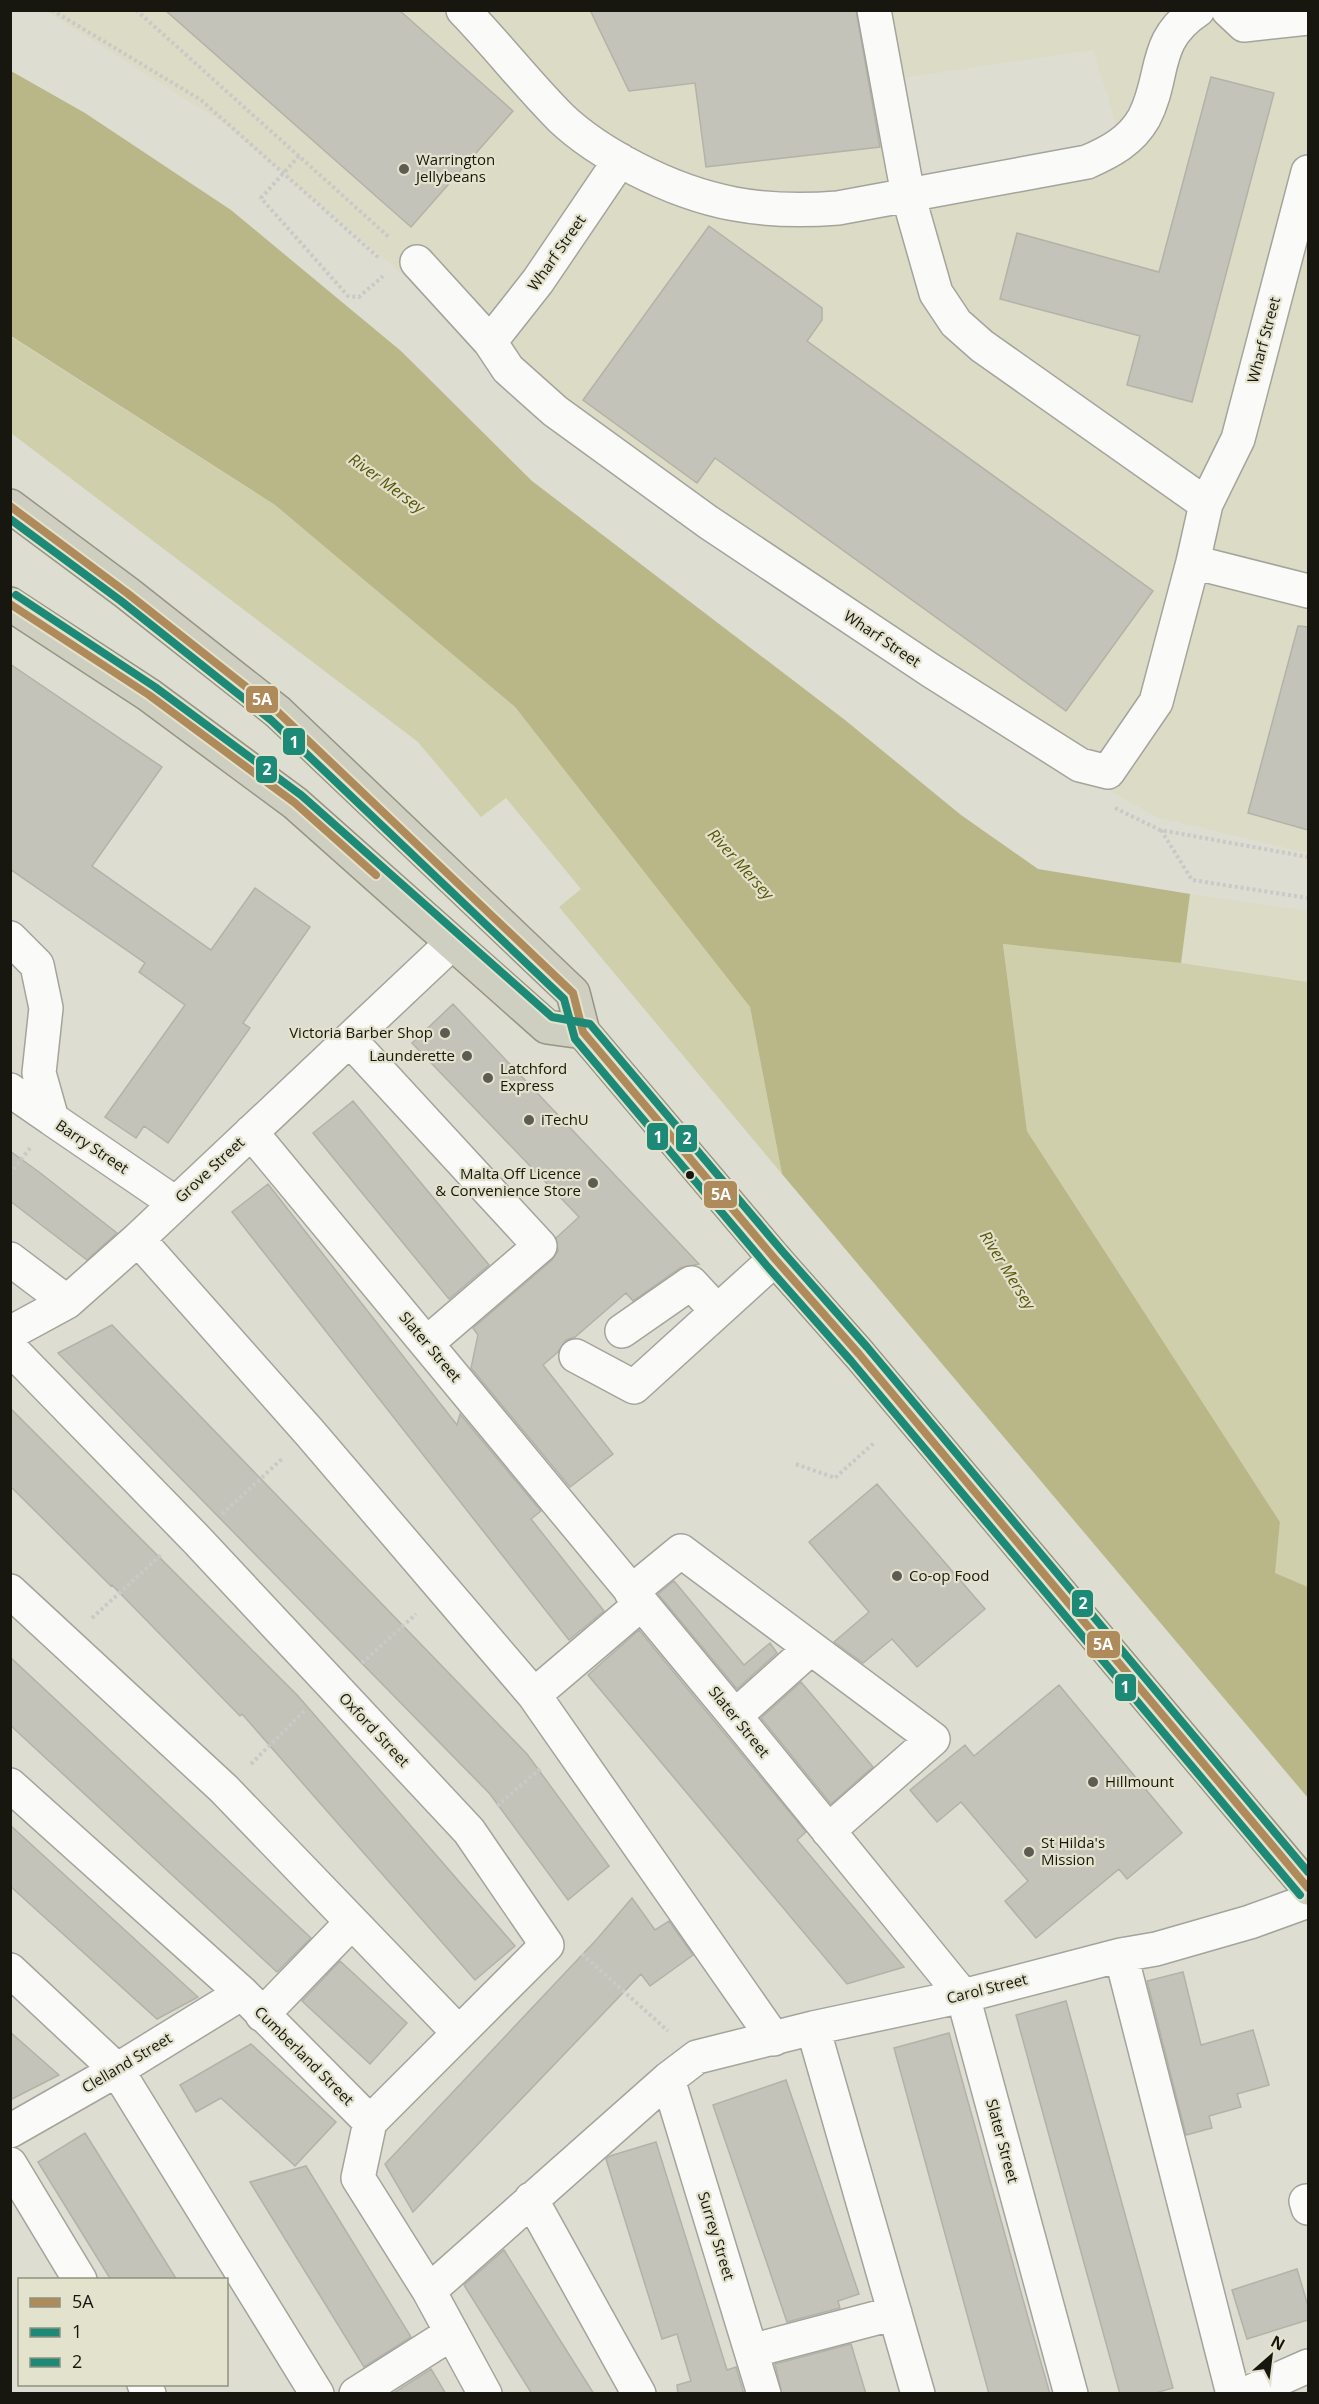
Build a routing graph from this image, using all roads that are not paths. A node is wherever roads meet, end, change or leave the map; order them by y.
1 (463, 10) edge
2 (874, 10) edge
3 (1198, 10) edge
4 (1228, 10) edge
5 (1308, 18) edge
6 (620, 160) junction
7 (1308, 172) edge
8 (908, 195) junction
9 (404, 265) road end
10 (490, 342) junction
11 (1206, 504) junction
12 (10, 506) edge
13 (1194, 562) junction
14 (1308, 591) edge
15 (10, 604) edge
16 (10, 938) edge
17 (452, 943) junction
18 (583, 1032) junction
19 (350, 1040) junction
20 (10, 1090) edge
21 (52, 1119) junction
22 (251, 1132) junction
23 (175, 1203) junction
24 (138, 1239) junction
25 (10, 1259) edge
26 (775, 1259) junction
27 (67, 1302) junction
28 (717, 1311) junction
29 (622, 1331) dead end
30 (10, 1333) edge
31 (427, 1343) junction
32 (10, 1348) edge
33 (576, 1356) dead end
34 (10, 1591) edge
35 (636, 1598) junction
36 (811, 1647) junction
37 (534, 1695) junction
38 (735, 1716) junction
39 (10, 1785) edge
40 (828, 1831) junction
41 (1308, 1888) edge
42 (1308, 1901) edge
43 (352, 1922) junction
44 (1121, 1955) junction
45 (10, 1970) edge
46 (963, 1996) junction
47 (252, 2004) junction
48 (813, 2028) junction
49 (458, 2032) junction
50 (774, 2038) junction
51 (117, 2070) junction
52 (668, 2079) junction
53 (370, 2122) junction
54 (10, 2132) edge
55 (10, 2164) edge
56 (531, 2199) junction
57 (79, 2278) edge
58 (429, 2291) junction
59 (895, 2313) junction
60 (452, 2333) junction
61 (751, 2351) junction
62 (1289, 2379) edge
63 (317, 2394) edge
64 (356, 2394) edge
65 (485, 2394) edge
66 (639, 2394) edge
67 (764, 2394) edge
68 (918, 2394) edge
69 (1071, 2394) edge
70 (1233, 2394) edge
71 (1245, 2394) edge

1 - 6 street
2 - 8 street
3 - 8 street
4 - 5 street
6 - 8 street
6 - 10 street, Wharf Street
7 - 11 street, Wharf Street
8 - 11 street
9 - 10 street, Wharf Street
10 - 13 street, Wharf Street
11 - 13 street, Wharf Street
12 - 18 highway
13 - 14 street
15 - 17 highway
16 - 21 street, Barry Street
17 - 18 highway
17 - 19 street, Grove Street
18 - 26 highway
19 - 22 street, Grove Street
19 - 31 street
20 - 21 street
21 - 23 street, Barry Street
22 - 23 street, Grove Street
22 - 31 street, Slater Street
23 - 24 street, Grove Street
24 - 27 street, Grove Street
24 - 37 street
25 - 27 street
26 - 28 street
26 - 41 highway
27 - 30 street, Grove Street
28 - 29 street
28 - 33 street
31 - 35 street, Slater Street
32 - 49 street, Oxford Street
34 - 43 street
35 - 36 street
35 - 37 street
35 - 38 street, Slater Street
36 - 38 street
36 - 40 street
37 - 50 street
38 - 40 street, Slater Street
39 - 47 street, Cumberland Street
40 - 46 street, Slater Street
42 - 44 street, Carol Street
43 - 47 street, Clelland Street
43 - 49 street
44 - 46 street, Carol Street
44 - 70 street
45 - 51 street
46 - 48 street, Carol Street
46 - 69 street, Slater Street
47 - 51 street, Clelland Street
47 - 53 street, Cumberland Street
48 - 50 street, Carol Street
48 - 59 street
49 - 53 street
50 - 52 street, Carol Street
51 - 54 street, Clelland Street
51 - 63 street
52 - 56 street, Carol Street
52 - 61 street, Surrey Street
53 - 58 street
55 - 57 street
56 - 58 street, Carol Street
56 - 66 street
58 - 60 street
59 - 61 street
59 - 68 street
60 - 64 street
60 - 65 street
61 - 67 street, Surrey Street
62 - 71 street

